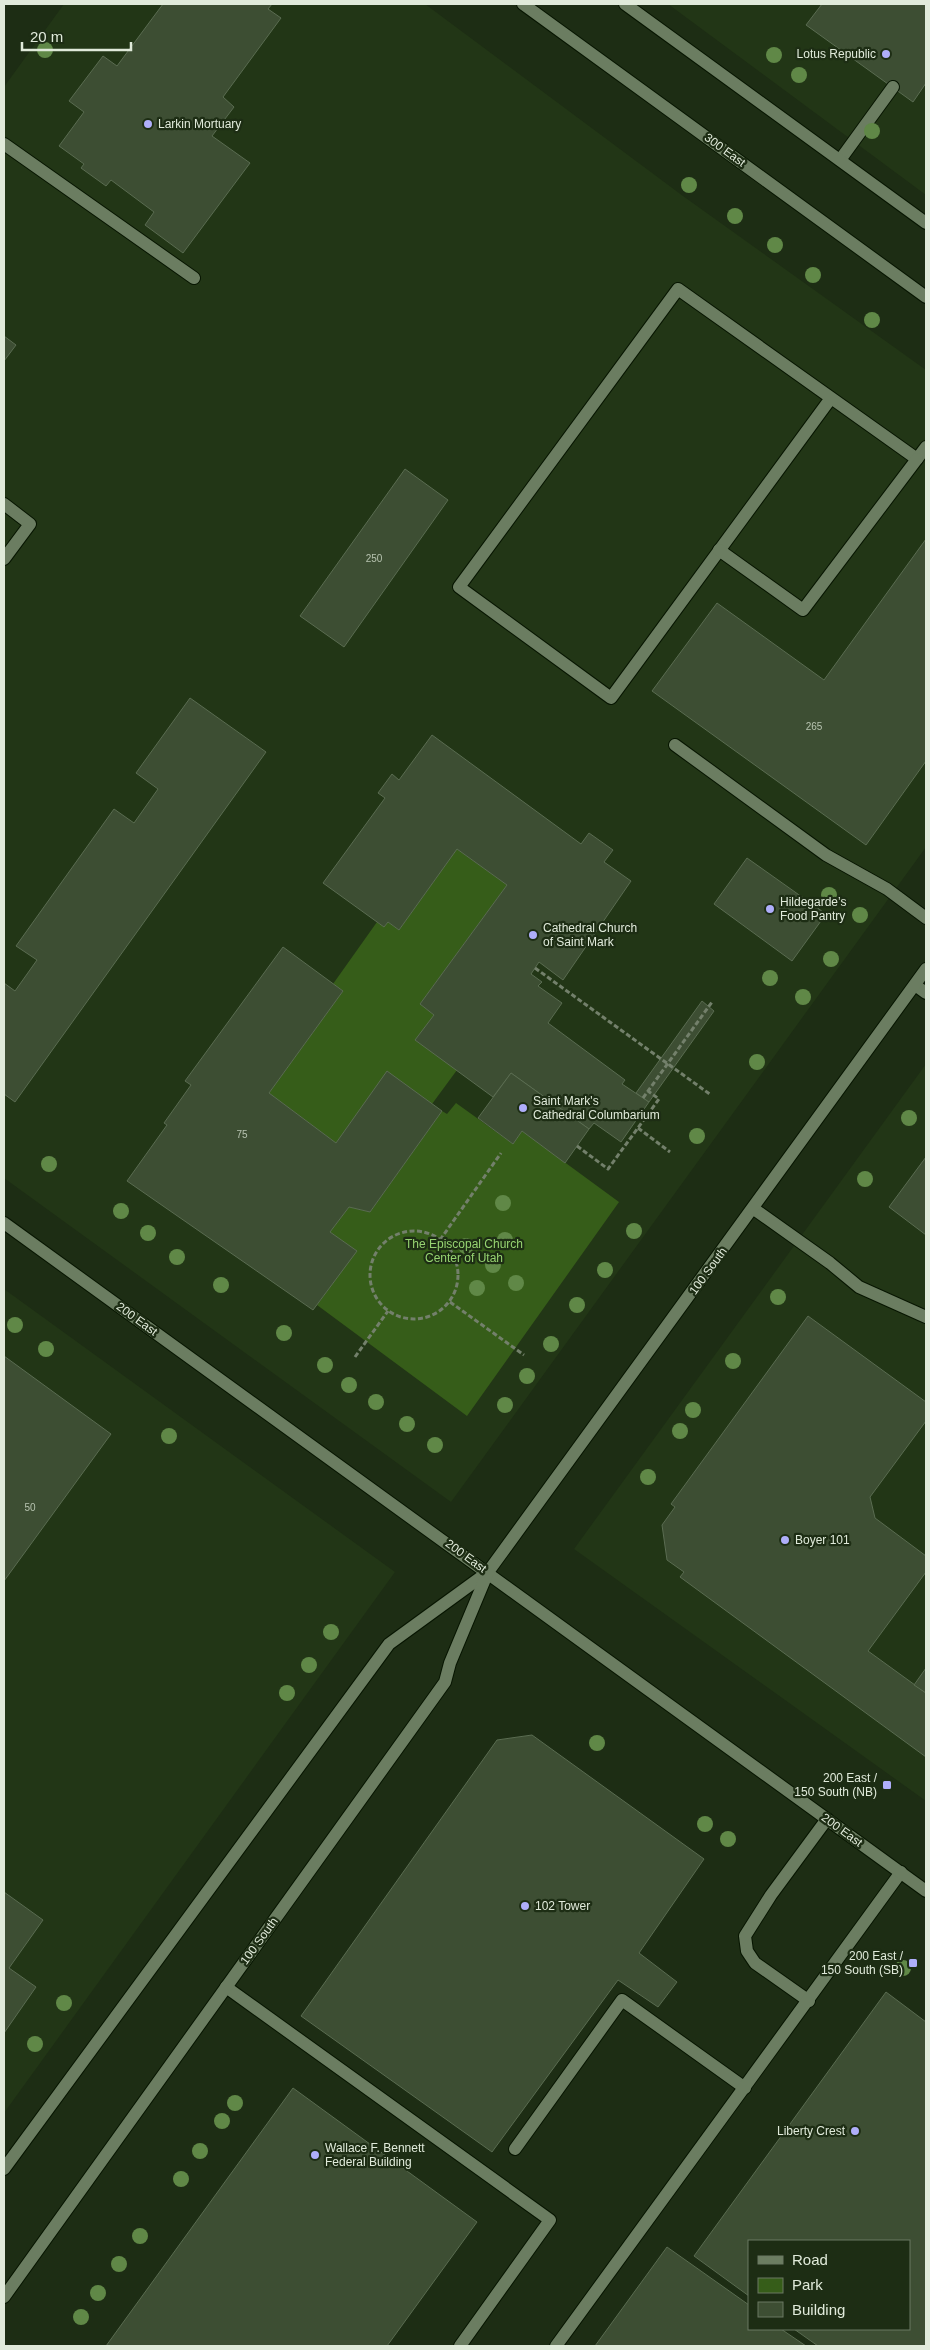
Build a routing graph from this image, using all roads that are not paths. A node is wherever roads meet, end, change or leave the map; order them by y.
1 (523, 4) edge
2 (630, 5) edge
3 (892, 87) dead end
4 (4, 144) edge
5 (840, 160) junction
6 (926, 223) edge
7 (194, 278) dead end
8 (926, 297) edge
9 (831, 398) junction
10 (926, 447) edge
11 (917, 459) junction
12 (4, 504) edge
13 (719, 550) junction
14 (4, 559) edge
15 (675, 745) dead end
16 (926, 918) edge
17 (926, 969) edge
18 (915, 985) junction
19 (926, 993) edge
20 (754, 1209) junction
21 (4, 1223) edge
22 (926, 1317) edge
23 (488, 1572) junction
24 (827, 1819) junction
25 (901, 1872) junction
26 (926, 1891) edge
27 (226, 1987) junction
28 (809, 2001) junction
29 (745, 2088) junction
30 (515, 2148) dead end
31 (4, 2169) edge
32 (4, 2297) edge
33 (460, 2346) edge
34 (556, 2346) edge

1 - 8 street, 300 East
2 - 5 street
3 - 5 street
4 - 7 street
5 - 6 street
9 - 11 street
9 - 13 street
9 - 13 street
10 - 11 street
11 - 13 street
12 - 14 street
15 - 16 street
17 - 18 street, 100 South
18 - 19 street
18 - 20 street, 100 South
20 - 22 street
20 - 23 street, 100 South
21 - 23 street, 200 East
23 - 24 street, 200 East
23 - 27 street, 100 South
23 - 31 street, 100 South
24 - 25 street, 200 East
24 - 28 street
25 - 26 street, 200 East
25 - 28 street
27 - 32 street, 100 South
27 - 33 street
28 - 29 street
29 - 30 street
29 - 34 street

